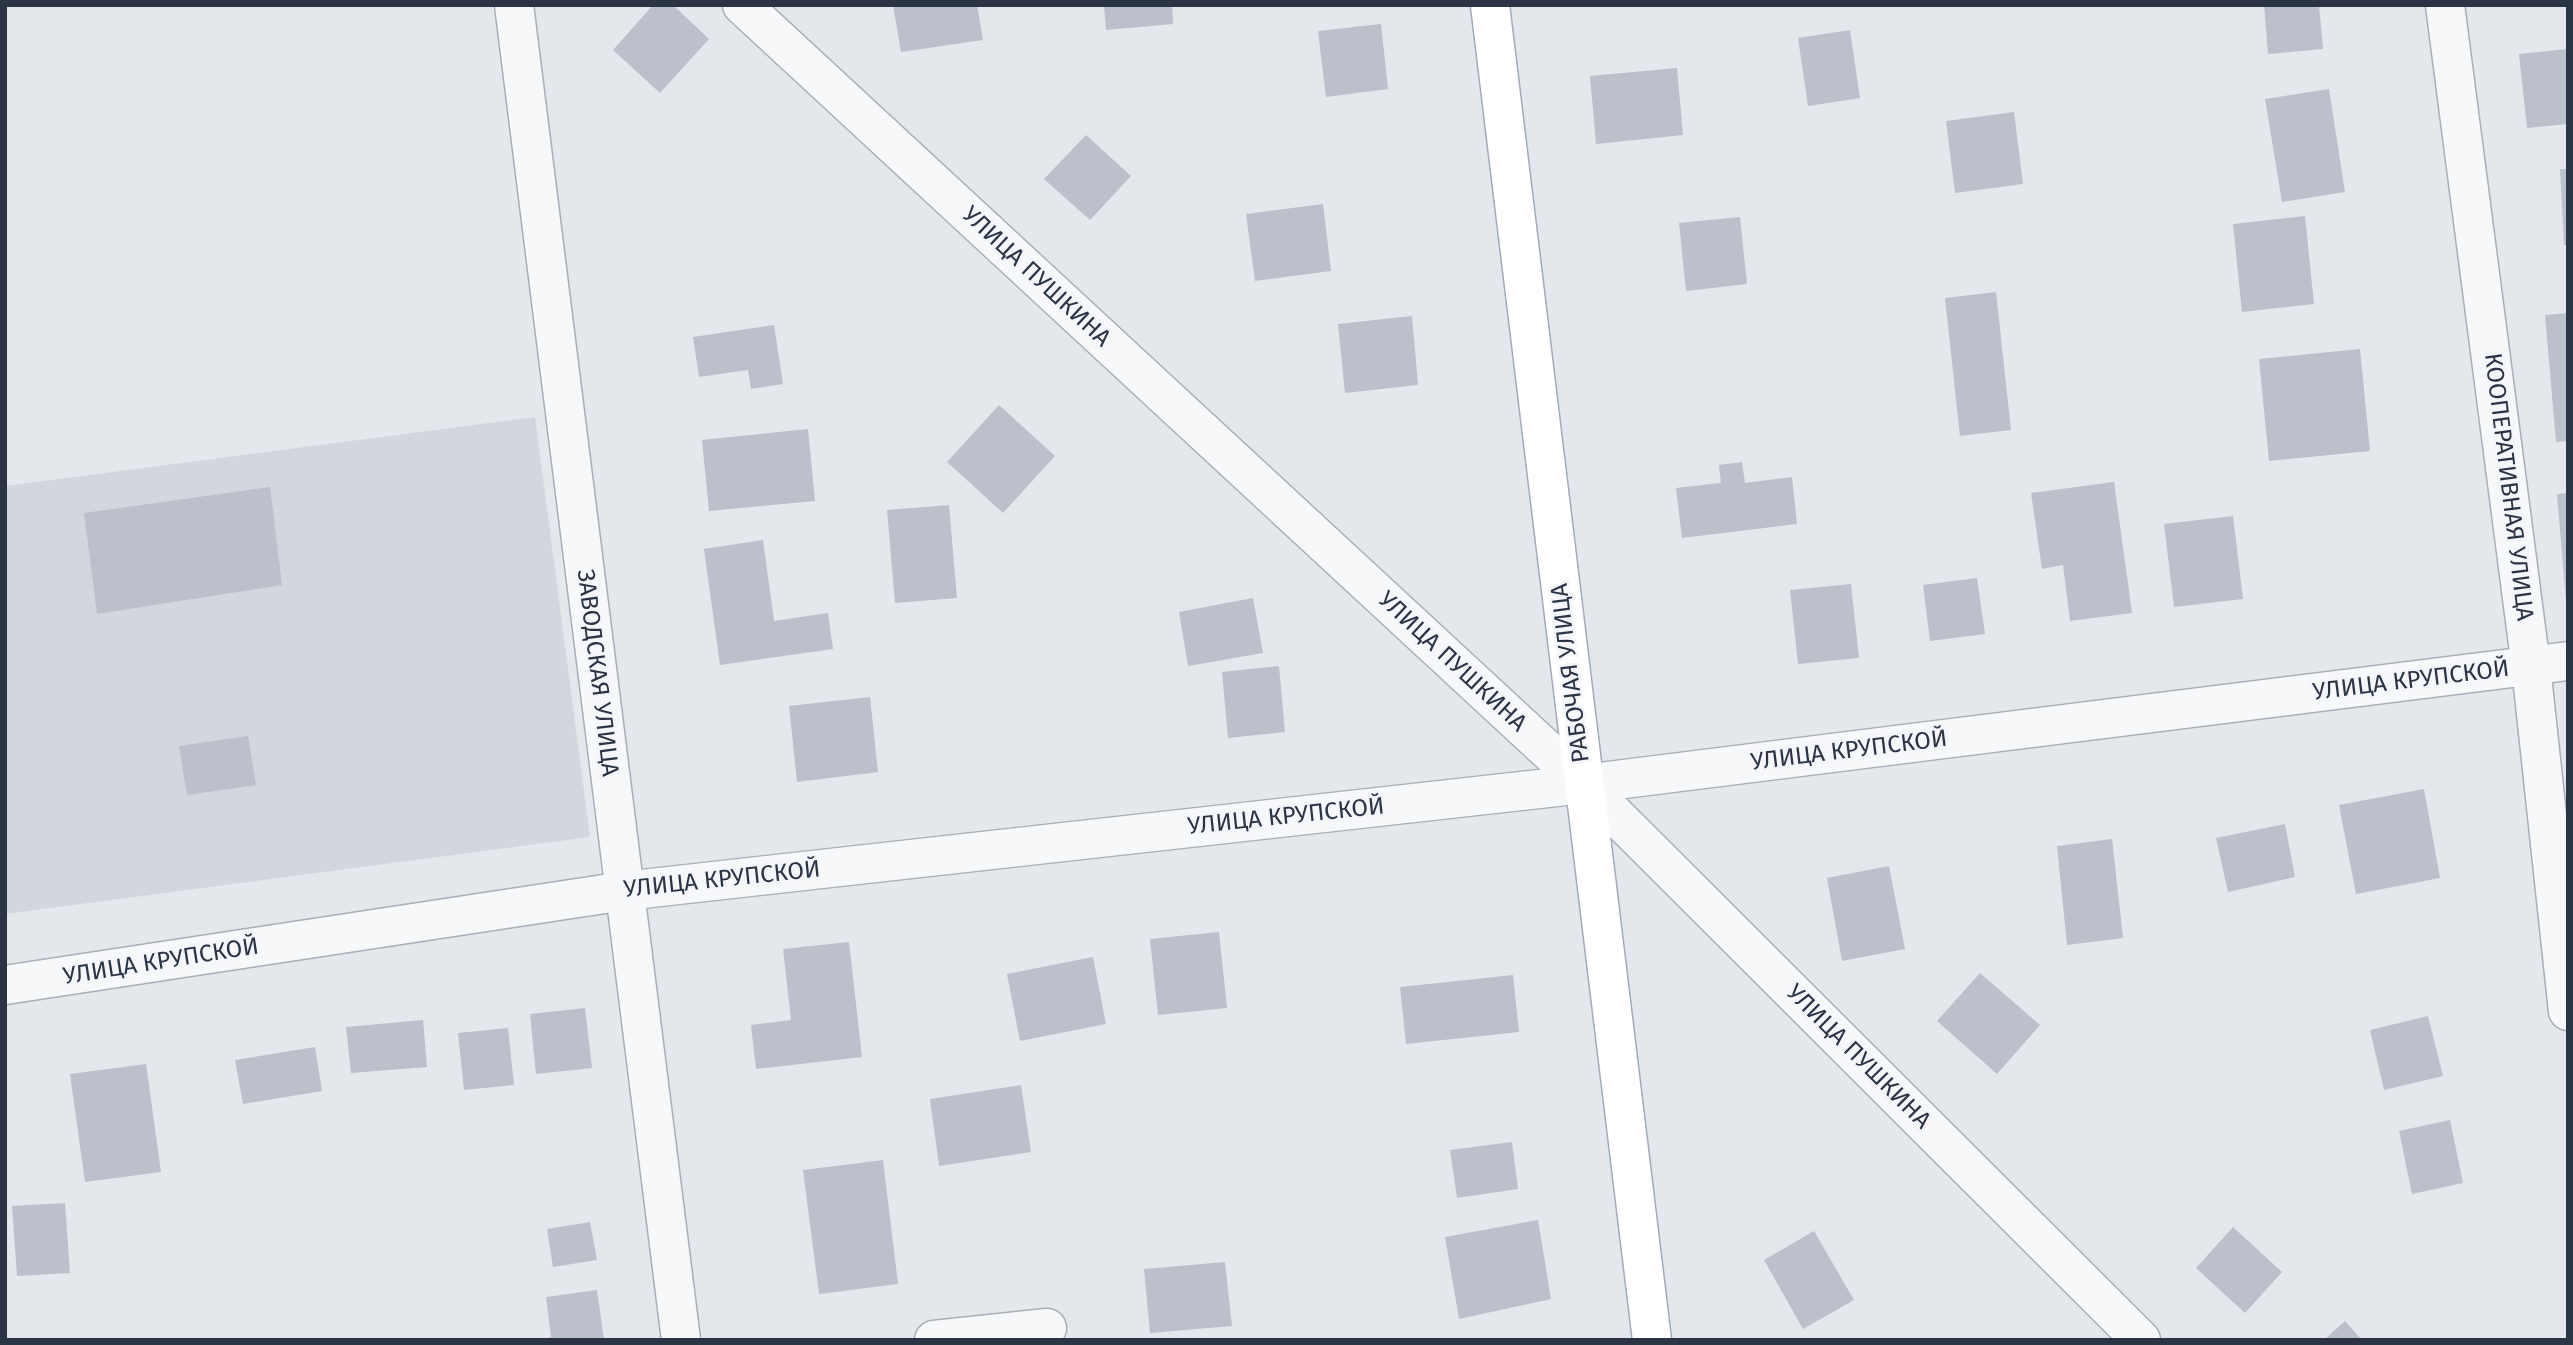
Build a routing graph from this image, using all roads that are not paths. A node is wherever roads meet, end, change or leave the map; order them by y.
1 (514, 5) edge
2 (742, 5) edge
3 (1490, 5) edge
4 (2445, 5) edge
5 (2549, 664) edge
6 (1584, 784) junction
7 (624, 891) junction
8 (5, 985) edge
9 (2568, 1011) edge
10 (1046, 1328) dead end
11 (681, 1340) edge
12 (934, 1340) edge
13 (1652, 1340) edge
14 (2141, 1340) edge

1 - 7 street, ЗАВОДСКАЯ УЛИЦА
2 - 6 street, УЛИЦА ПУШКИНА
3 - 6 main road, РАБОЧАЯ УЛИЦА
4 - 5 street, КООПЕРАТИВНАЯ УЛИЦА
5 - 6 street, УЛИЦА КРУПСКОЙ
5 - 9 street, КООПЕРАТИВНАЯ УЛИЦА
6 - 7 street, УЛИЦА КРУПСКОЙ
6 - 13 main road, РАБОЧАЯ УЛИЦА
6 - 14 street, УЛИЦА ПУШКИНА
7 - 8 street, УЛИЦА КРУПСКОЙ
7 - 11 street, ЗАВОДСКАЯ УЛИЦА
10 - 12 street

